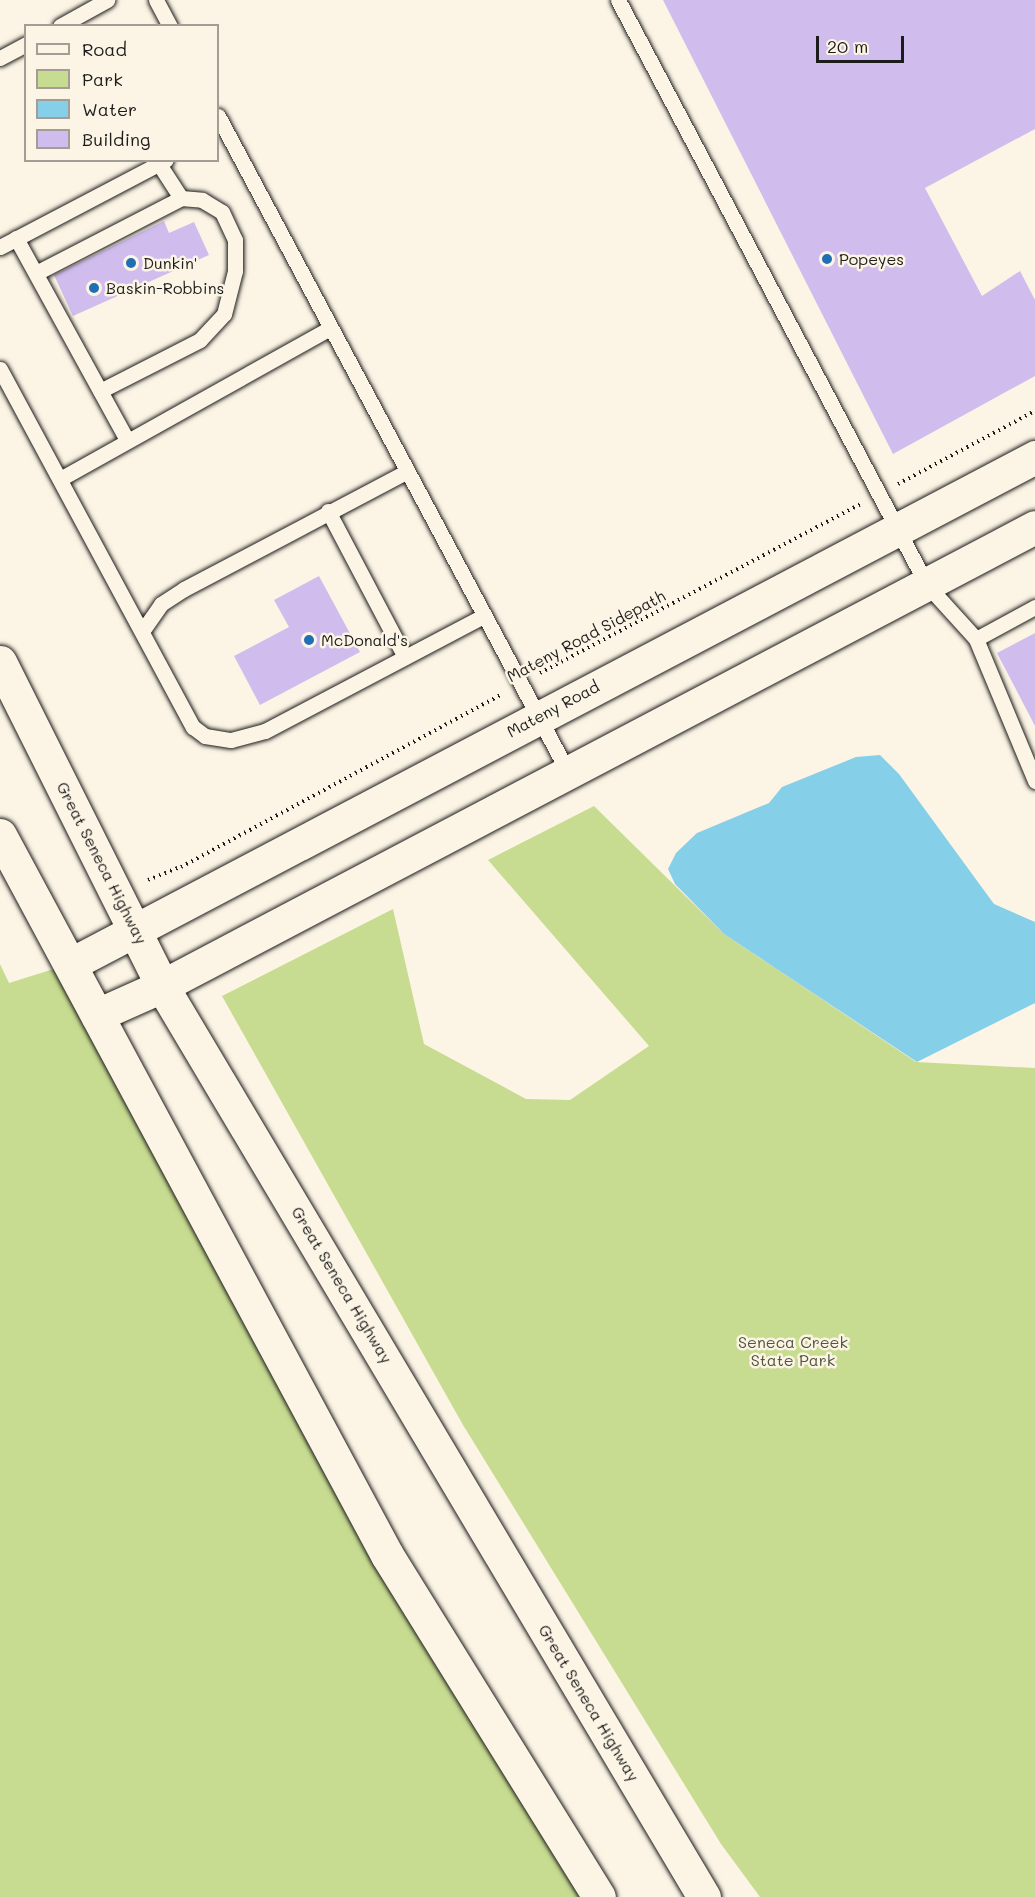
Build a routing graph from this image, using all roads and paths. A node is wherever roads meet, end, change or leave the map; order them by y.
1 (107, 0) edge
2 (156, 0) edge
3 (618, 0) edge
4 (64, 24) edge
5 (169, 24) edge
6 (24, 45) edge
7 (0, 58) edge
8 (221, 132) edge
9 (163, 162) edge
10 (181, 198) junction
11 (16, 238) junction
12 (0, 247) edge
13 (36, 273) junction
14 (330, 328) junction
15 (0, 369) edge
16 (100, 392) junction
17 (1035, 411) edge
18 (127, 440) junction
19 (1035, 457) edge
20 (406, 472) junction
21 (60, 479) junction
22 (881, 493) junction
23 (328, 511) junction
24 (1035, 527) edge
25 (900, 528) junction
26 (927, 585) junction
27 (1035, 607) edge
28 (483, 616) junction
29 (143, 630) junction
30 (976, 639) junction
31 (405, 657) junction
32 (0, 662) edge
33 (519, 685) junction
34 (537, 717) junction
35 (568, 774) junction
36 (1035, 781) edge
37 (0, 835) edge
38 (148, 880) dead end
39 (137, 930) junction
40 (72, 963) junction
41 (162, 986) junction
42 (97, 1015) junction
43 (594, 1892) edge
44 (704, 1897) edge

1 - 4 lane
2 - 5 lane
3 - 22 lane
6 - 7 lane
8 - 14 lane
9 - 10 lane
9 - 11 lane
10 - 13 lane
10 - 16 lane
11 - 12 lane
11 - 13 lane
13 - 16 lane
14 - 18 lane
14 - 20 lane
15 - 21 lane
16 - 18 lane
17 - 22 path, Mateny Road Sidepath
18 - 21 lane
19 - 25 main road, Mateny Road
20 - 23 lane
20 - 28 lane
21 - 29 lane
22 - 25 lane
22 - 33 path, Mateny Road Sidepath
23 - 29 lane
23 - 31 lane
24 - 26 main road
25 - 26 lane
25 - 34 main road, Mateny Road
26 - 30 lane
26 - 35 main road
27 - 30 lane
28 - 31 lane
28 - 33 lane
29 - 31 lane
30 - 36 lane
32 - 39 main road, Great Seneca Highway
33 - 34 lane
33 - 38 path, Mateny Road Sidepath
34 - 35 lane
34 - 39 main road, Mateny Road
35 - 41 main road
37 - 40 main road
39 - 40 main road, Mateny Road
39 - 41 main road, Great Seneca Highway
40 - 42 main road
41 - 42 main road
41 - 44 main road, Great Seneca Highway
42 - 43 main road

